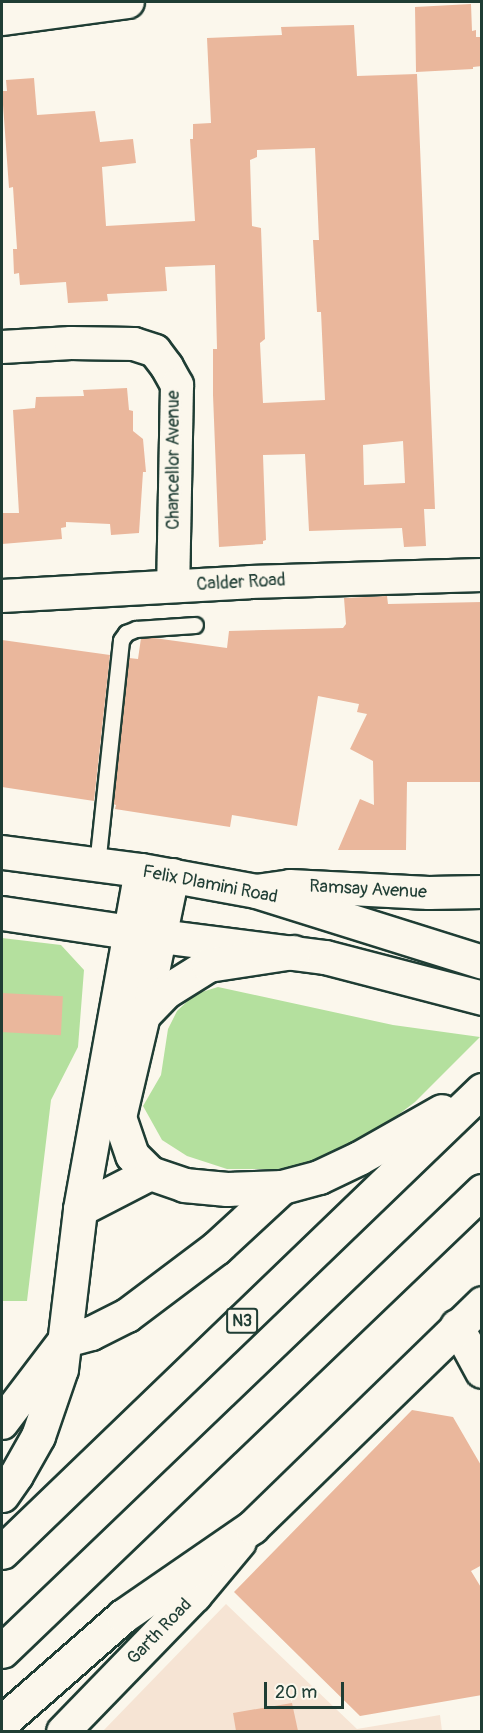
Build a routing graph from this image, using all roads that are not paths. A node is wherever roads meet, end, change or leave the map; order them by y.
1 (128, 2) edge
2 (2, 19) edge
3 (2, 347) edge
4 (482, 575) edge
5 (173, 586) junction
6 (2, 596) edge
7 (195, 625) dead end
8 (2, 852) edge
9 (96, 865) junction
10 (156, 873) junction
11 (256, 891) junction
12 (482, 892) edge
13 (2, 913) edge
14 (145, 934) junction
15 (293, 952) junction
16 (482, 962) edge
17 (482, 998) edge
18 (143, 1015) junction
19 (482, 1089) edge
20 (150, 1173) junction
21 (282, 1188) junction
22 (482, 1191) edge
23 (80, 1209) junction
24 (482, 1303) edge
25 (457, 1326) junction
26 (65, 1340) junction
27 (482, 1372) edge
28 (2, 1423) edge
29 (2, 1495) edge
30 (252, 1527) junction
31 (2, 1552) edge
32 (2, 1651) edge
33 (2, 1722) edge
34 (63, 1731) edge

1 - 2 street
3 - 5 street, Chancellor Avenue
4 - 5 street, Calder Road
5 - 6 street, Calder Road
7 - 9 lane
8 - 9 main road, Felix Dlamini Road
9 - 10 main road, Felix Dlamini Road
10 - 11 main road, Felix Dlamini Road
10 - 14 main road
11 - 12 street, Ramsay Avenue
11 - 16 main road, Felix Dlamini Road
13 - 14 main road
14 - 15 main road
14 - 18 main road
14 - 23 main road
15 - 17 main road
15 - 18 main road
18 - 20 main road
19 - 21 main road
19 - 31 main road, N3
20 - 21 main road
20 - 23 main road
21 - 26 main road
22 - 32 main road
23 - 26 main road
24 - 25 main road
25 - 27 street
25 - 30 main road
26 - 28 street
26 - 29 main road
30 - 33 main road
30 - 34 street, Garth Road

